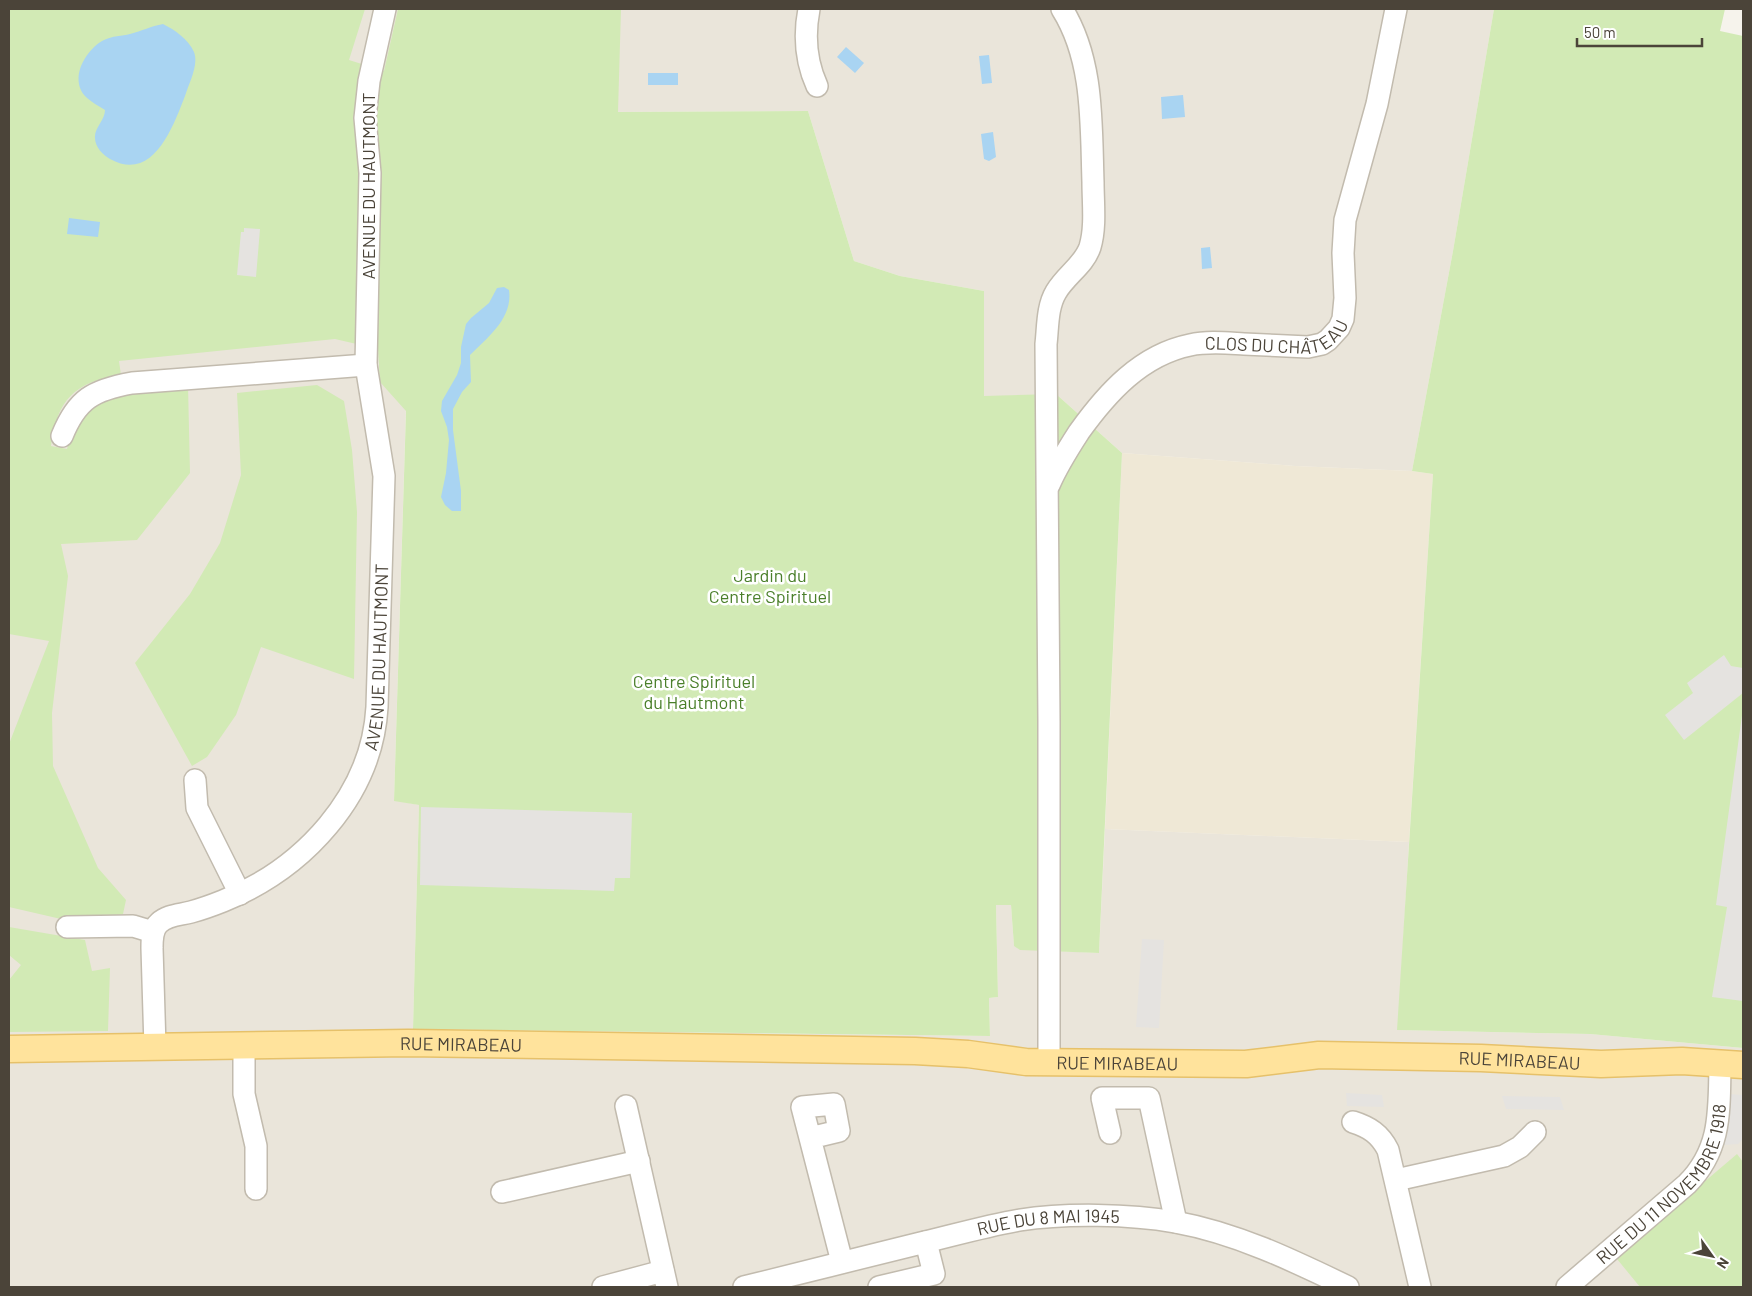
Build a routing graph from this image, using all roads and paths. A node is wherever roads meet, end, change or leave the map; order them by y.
1 (385, 9) edge
2 (809, 9) edge
3 (1062, 9) edge
4 (1396, 9) edge
5 (817, 86) dead end
6 (366, 366) junction
7 (62, 436) dead end
8 (1047, 493) junction
9 (195, 780) dead end
10 (240, 894) junction
11 (68, 927) dead end
12 (153, 932) junction
13 (244, 1045) junction
14 (155, 1047) junction
15 (9, 1049) edge
16 (1049, 1055) junction
17 (1731, 1071) edge
18 (626, 1106) dead end
19 (1352, 1122) dead end
20 (1535, 1132) dead end
21 (1110, 1133) dead end
22 (810, 1138) dead end
23 (639, 1161) junction
24 (1396, 1180) junction
25 (256, 1189) dead end
26 (502, 1192) dead end
27 (1176, 1222) junction
28 (926, 1242) junction
29 (842, 1262) junction
30 (1305, 1277) edge
31 (665, 1279) edge
32 (796, 1281) edge
33 (603, 1287) edge
34 (744, 1287) edge
35 (879, 1287) edge
36 (1348, 1287) edge
37 (1420, 1287) edge
38 (1567, 1287) edge

1 - 6 street, AVENUE DU HAUTMONT
2 - 5 street
3 - 8 street
4 - 8 street, CLOS DU CHÂTEAU
6 - 7 street
6 - 10 street, AVENUE DU HAUTMONT
8 - 16 street
9 - 10 street
10 - 12 street, AVENUE DU HAUTMONT
11 - 12 street
12 - 14 street
13 - 14 main road, RUE MIRABEAU
13 - 16 main road, RUE MIRABEAU
13 - 25 street
14 - 15 main road, RUE MIRABEAU
16 - 17 main road, RUE MIRABEAU
17 - 38 street, RUE DU 11 NOVEMBRE 1918
18 - 23 street
19 - 24 street
20 - 24 street
21 - 27 street
22 - 29 street
23 - 26 street
23 - 31 street
24 - 37 street
27 - 28 street, RUE DU 8 MAI 1945
27 - 30 street, RUE DU 8 MAI 1945
28 - 29 street, RUE DU 8 MAI 1945
28 - 35 street
29 - 32 street, RUE DU 8 MAI 1945
30 - 36 street, RUE DU 8 MAI 1945
31 - 33 street
32 - 34 street, RUE DU 8 MAI 1945

